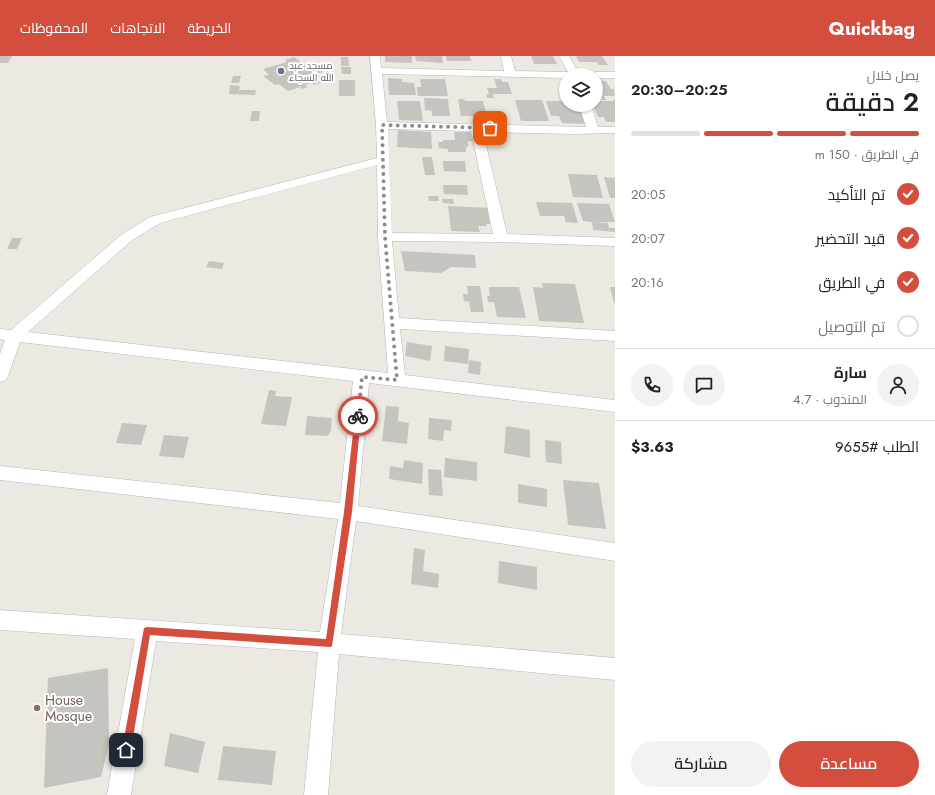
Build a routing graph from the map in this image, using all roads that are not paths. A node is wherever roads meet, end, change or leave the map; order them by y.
1 (375, 56) edge
2 (506, 56) edge
3 (564, 56) edge
4 (571, 68) edge
5 (377, 71) junction
6 (510, 73) junction
7 (559, 75) edge
8 (603, 75) edge
9 (615, 75) edge
10 (587, 112) edge
11 (382, 125) junction
12 (476, 128) junction
13 (593, 130) junction
14 (615, 130) edge
15 (383, 160) junction
16 (385, 237) junction
17 (501, 238) junction
18 (615, 242) edge
19 (393, 323) junction
20 (7, 335) edge
21 (615, 336) edge
22 (0, 376) edge
23 (362, 377) junction
24 (397, 380) junction
25 (615, 406) edge
26 (0, 474) edge
27 (348, 512) junction
28 (615, 552) edge
29 (0, 620) edge
30 (147, 631) junction
31 (330, 643) junction
32 (615, 669) edge
33 (119, 795) edge
34 (316, 795) edge

1 - 5 street
2 - 6 street
3 - 4 street
5 - 6 street
5 - 11 street
6 - 7 street
8 - 9 street
10 - 13 street
11 - 12 street
11 - 15 street
12 - 13 street
12 - 17 street
13 - 14 street
15 - 16 street
15 - 20 street
16 - 17 street
16 - 19 street
17 - 18 street
19 - 21 street
19 - 24 street
20 - 22 street
20 - 23 street
23 - 24 street
23 - 27 street
24 - 25 street
26 - 27 street
27 - 28 street
27 - 31 street
29 - 30 street
30 - 31 street
30 - 33 street
31 - 32 street
31 - 34 street

